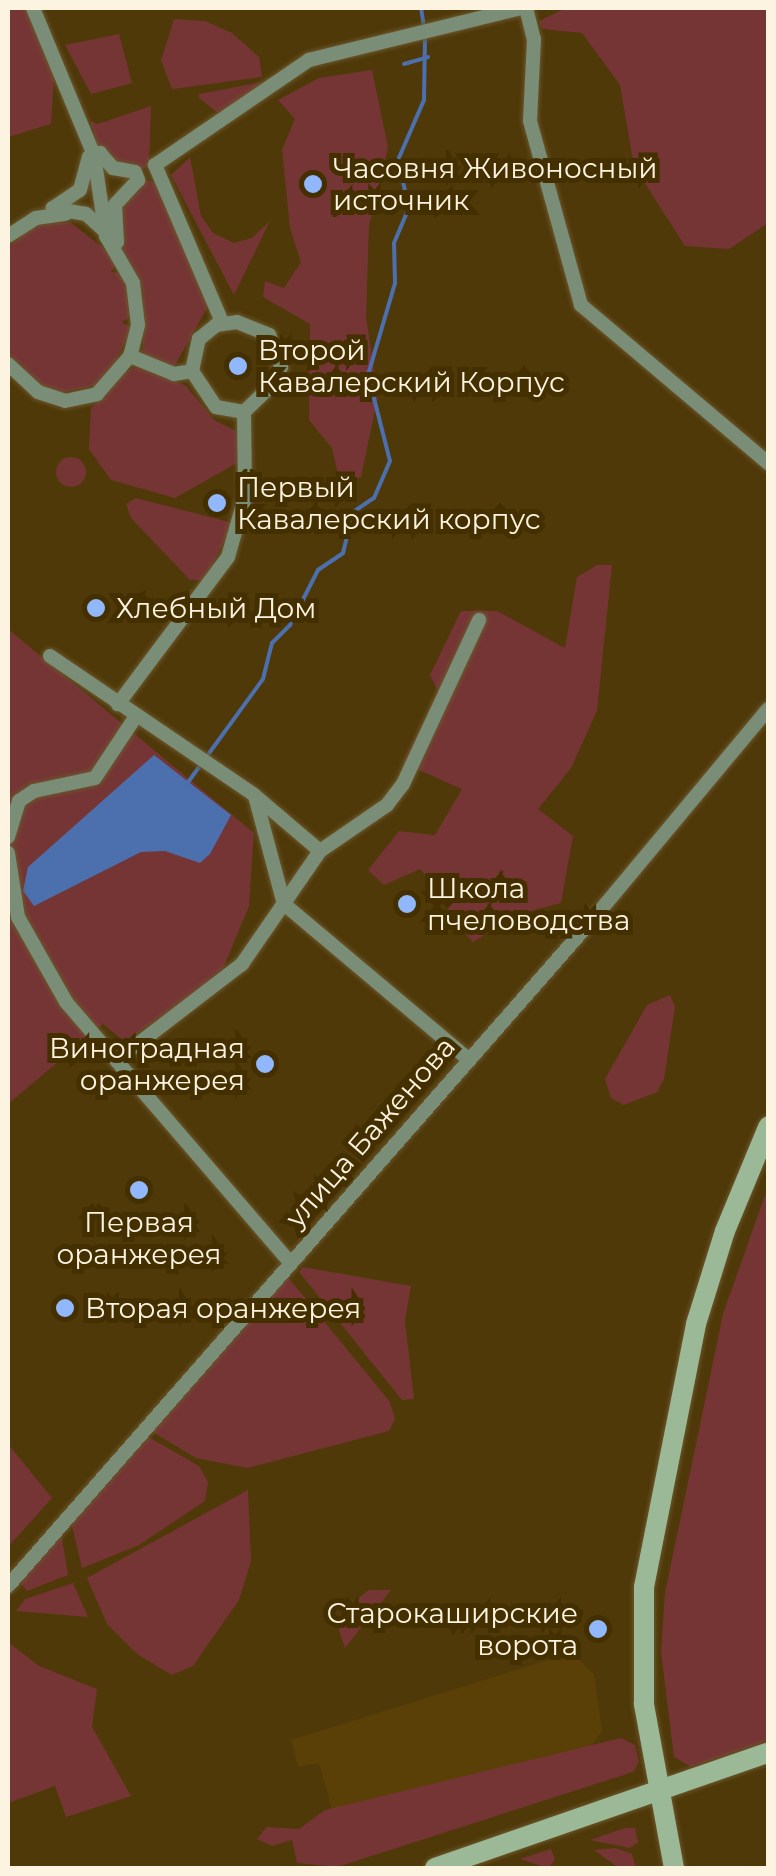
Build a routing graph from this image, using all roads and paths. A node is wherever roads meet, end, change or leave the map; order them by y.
1 (34, 8) edge
2 (519, 8) edge
3 (94, 155) junction
4 (158, 170) junction
5 (136, 176) junction
6 (100, 197) junction
7 (73, 213) junction
8 (106, 233) junction
9 (8, 236) edge
10 (222, 322) junction
11 (130, 356) junction
12 (8, 364) edge
13 (192, 371) junction
14 (244, 412) junction
15 (768, 463) edge
16 (479, 620) dead end
17 (50, 656) dead end
18 (118, 704) junction
19 (768, 709) edge
20 (136, 716) junction
21 (254, 795) junction
22 (8, 838) edge
23 (320, 851) junction
24 (8, 853) edge
25 (284, 904) junction
26 (467, 1058) junction
27 (117, 1060) junction
28 (768, 1127) edge
29 (290, 1262) junction
30 (8, 1586) edge
31 (768, 1753) edge
32 (659, 1790) junction
33 (436, 1868) edge
34 (674, 1868) edge

1 - 3 street
2 - 4 street
2 - 15 street
3 - 5 street
3 - 6 street
3 - 7 street
4 - 5 street
4 - 10 street
5 - 6 street
5 - 8 street
6 - 7 street
6 - 8 street
7 - 8 street
7 - 9 street
8 - 11 street
10 - 13 street
10 - 14 street
11 - 12 street
11 - 13 street
13 - 14 street
14 - 18 street
16 - 23 street
17 - 18 street
18 - 20 street
19 - 26 street, улица Баженова
20 - 21 street
20 - 22 street
21 - 23 street
21 - 25 street
23 - 25 street
24 - 27 street
25 - 26 street
25 - 27 street
26 - 29 street, улица Баженова
27 - 29 street
28 - 32 main road
29 - 30 street, улица Баженова
31 - 32 main road
32 - 33 main road
32 - 34 main road

